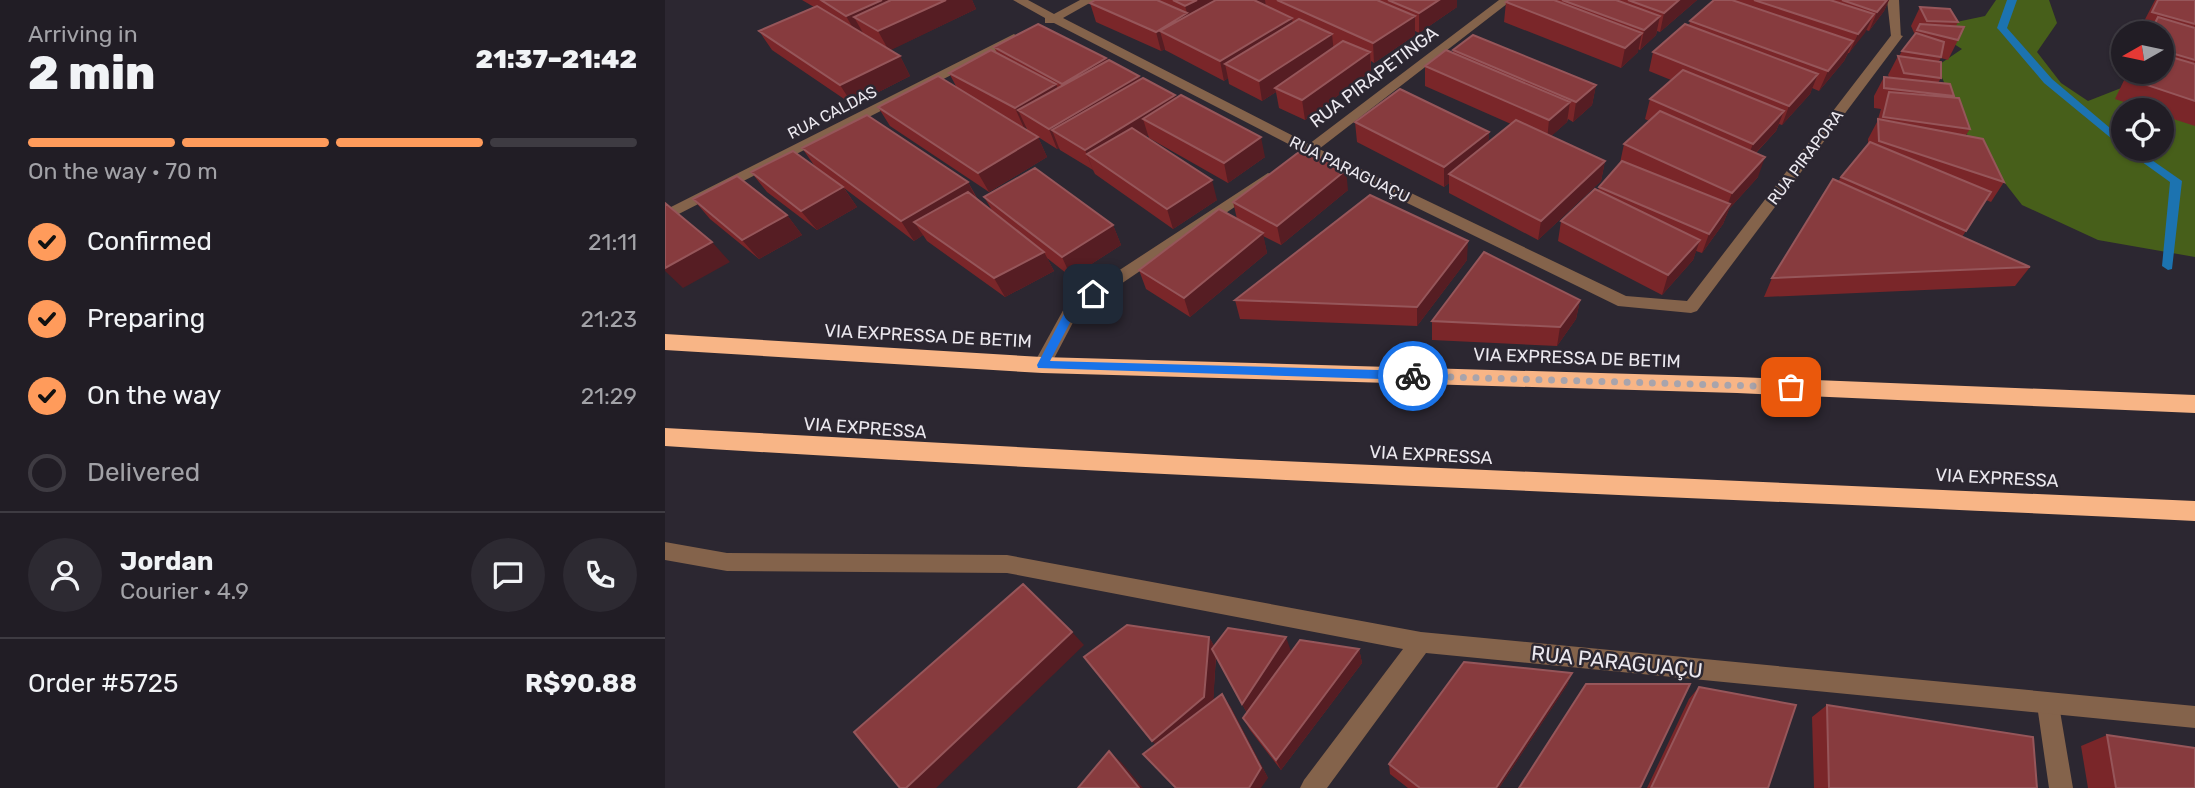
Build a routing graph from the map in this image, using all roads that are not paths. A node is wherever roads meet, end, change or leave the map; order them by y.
1 (1019, 0) edge
2 (1089, 0) edge
3 (1506, 0) edge
4 (1893, 0) edge
5 (1054, 18) junction
6 (1310, 150) junction
7 (665, 216) edge
8 (1691, 307) joint
9 (665, 342) edge
10 (1042, 365) junction
11 (2195, 404) edge
12 (665, 438) edge
13 (2195, 511) edge
14 (665, 551) edge
15 (1421, 642) junction
16 (2047, 705) junction
17 (2195, 717) edge
18 (1313, 788) edge
19 (2061, 788) edge

1 - 5 street, RUA PARAGUAÇU
2 - 5 street, RUA CALDAS
3 - 6 street, RUA PIRAPETINGA
4 - 8 street, RUA PIRAPORA
5 - 6 street, RUA PARAGUAÇU
5 - 7 street, RUA CALDAS
6 - 8 street, RUA PARAGUAÇU
6 - 10 street, RUA PIRAPETINGA
9 - 10 highway, VIA EXPRESSA DE BETIM
10 - 11 highway, VIA EXPRESSA DE BETIM
12 - 13 highway, VIA EXPRESSA
14 - 15 street, RUA PARAGUAÇU
15 - 16 street, RUA PARAGUAÇU
15 - 18 street
16 - 17 street, RUA PARAGUAÇU
16 - 19 street

